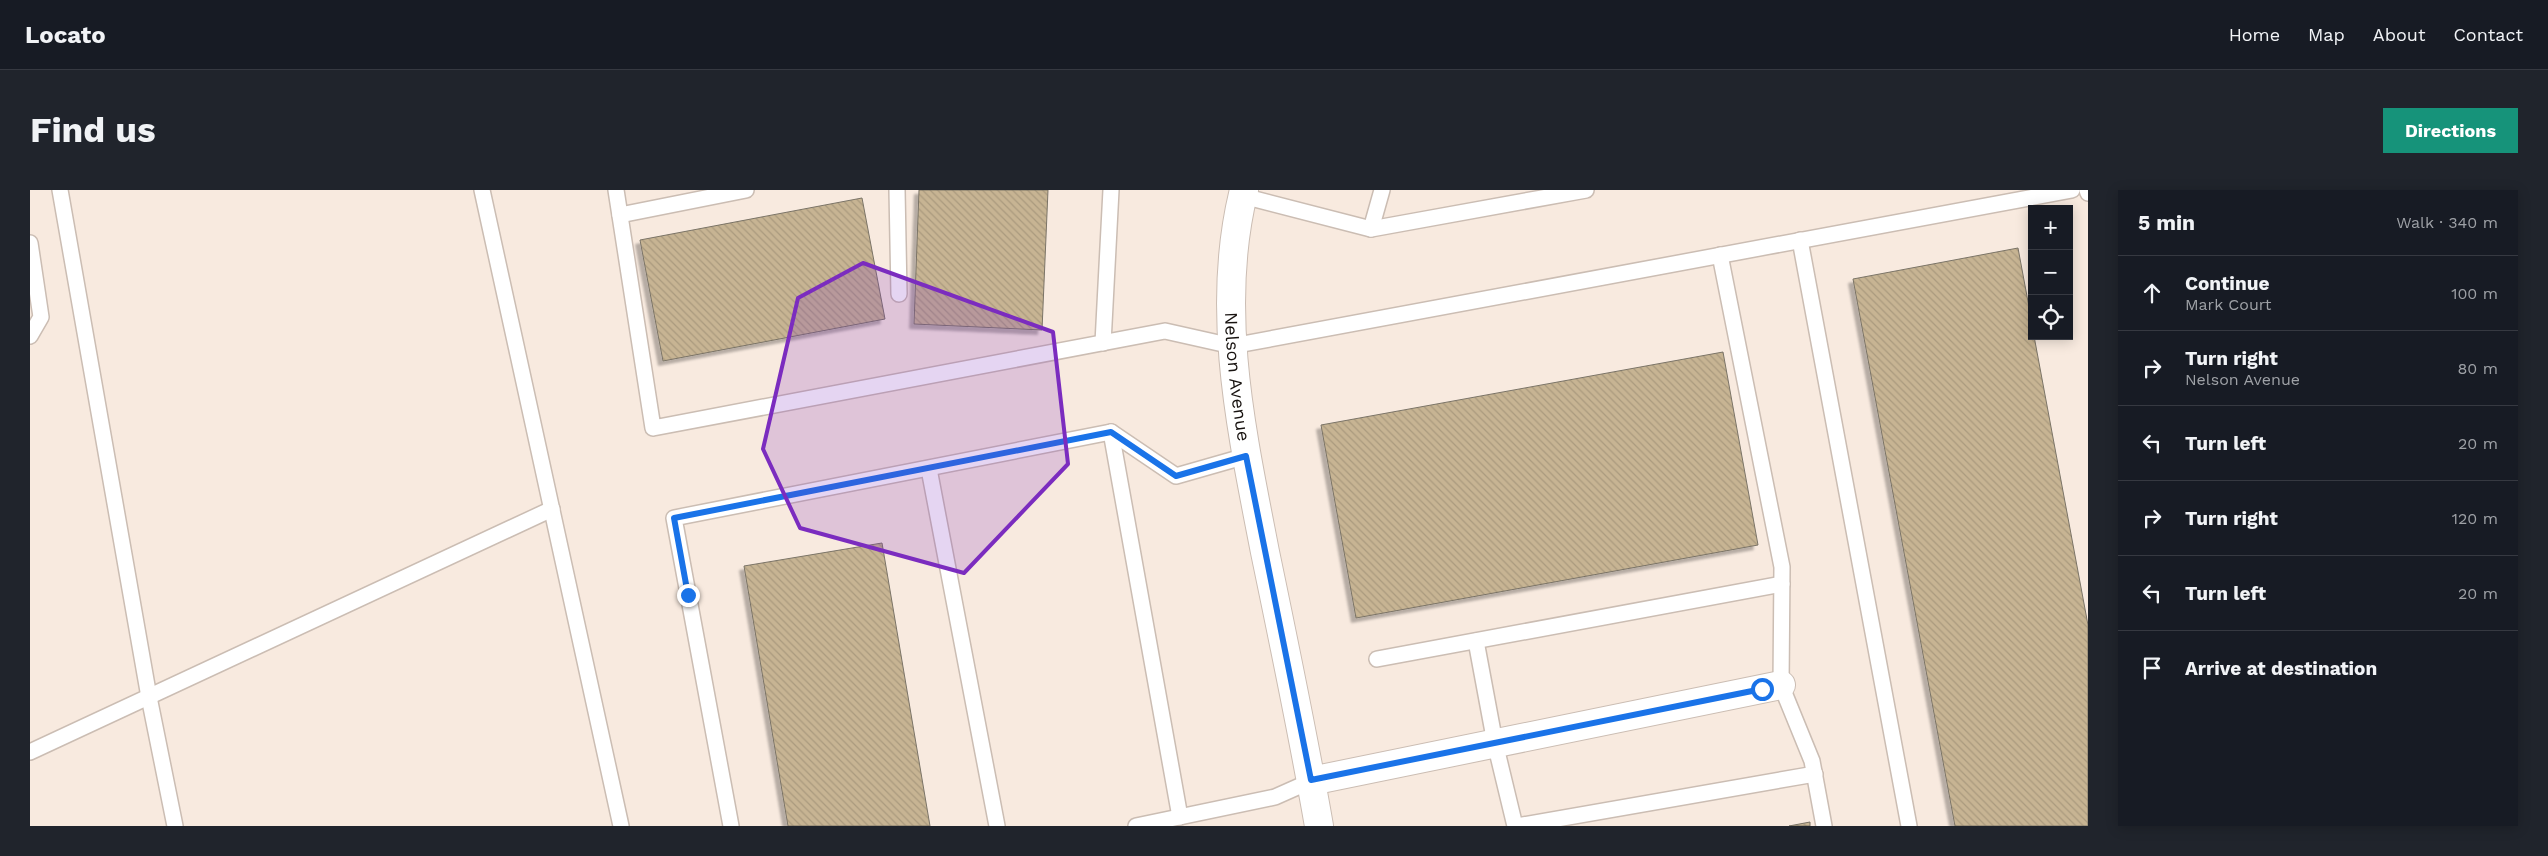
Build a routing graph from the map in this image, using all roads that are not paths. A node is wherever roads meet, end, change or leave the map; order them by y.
1 (60, 190) edge
2 (482, 190) edge
3 (616, 190) edge
4 (746, 190) edge
5 (897, 190) edge
6 (1110, 190) edge
7 (1382, 190) edge
8 (1586, 190) edge
9 (2072, 190) edge
10 (1243, 193) edge
11 (620, 215) junction
12 (1371, 229) junction
13 (1800, 240) junction
14 (30, 243) edge
15 (1720, 255) junction
16 (898, 294) dead end
17 (30, 336) edge
18 (1103, 343) junction
19 (1232, 346) junction
20 (1111, 432) junction
21 (1246, 456) junction
22 (929, 469) junction
23 (552, 509) junction
24 (1782, 584) junction
25 (1476, 640) junction
26 (1377, 659) dead end
27 (1781, 685) junction
28 (149, 697) junction
29 (1495, 743) junction
30 (30, 752) edge
31 (1815, 774) junction
32 (1311, 780) junction
33 (1180, 817) junction
34 (175, 826) edge
35 (621, 826) edge
36 (731, 826) edge
37 (997, 826) edge
38 (1136, 826) edge
39 (1319, 826) edge
40 (1516, 826) edge
41 (1824, 826) edge
42 (1909, 826) edge

1 - 28 lane
2 - 23 lane
3 - 11 lane
4 - 11 lane
5 - 16 lane
6 - 18 lane
7 - 12 lane
8 - 12 lane
9 - 13 lane
10 - 12 lane
10 - 19 street, Nelson Avenue
11 - 18 lane
13 - 15 lane
13 - 42 lane
14 - 17 lane
15 - 19 lane
15 - 24 lane
18 - 19 lane
19 - 21 street, Nelson Avenue
20 - 21 lane
20 - 22 lane
20 - 33 lane
21 - 32 street, Nelson Avenue
22 - 36 lane
22 - 37 lane
23 - 28 lane
23 - 35 lane
24 - 25 lane
24 - 27 lane
25 - 26 lane
25 - 29 lane
27 - 29 street
27 - 31 lane
28 - 30 lane
28 - 34 lane
29 - 32 street
29 - 40 lane
31 - 40 lane
31 - 41 lane
32 - 33 lane
32 - 39 street, Nelson Avenue
33 - 38 lane

